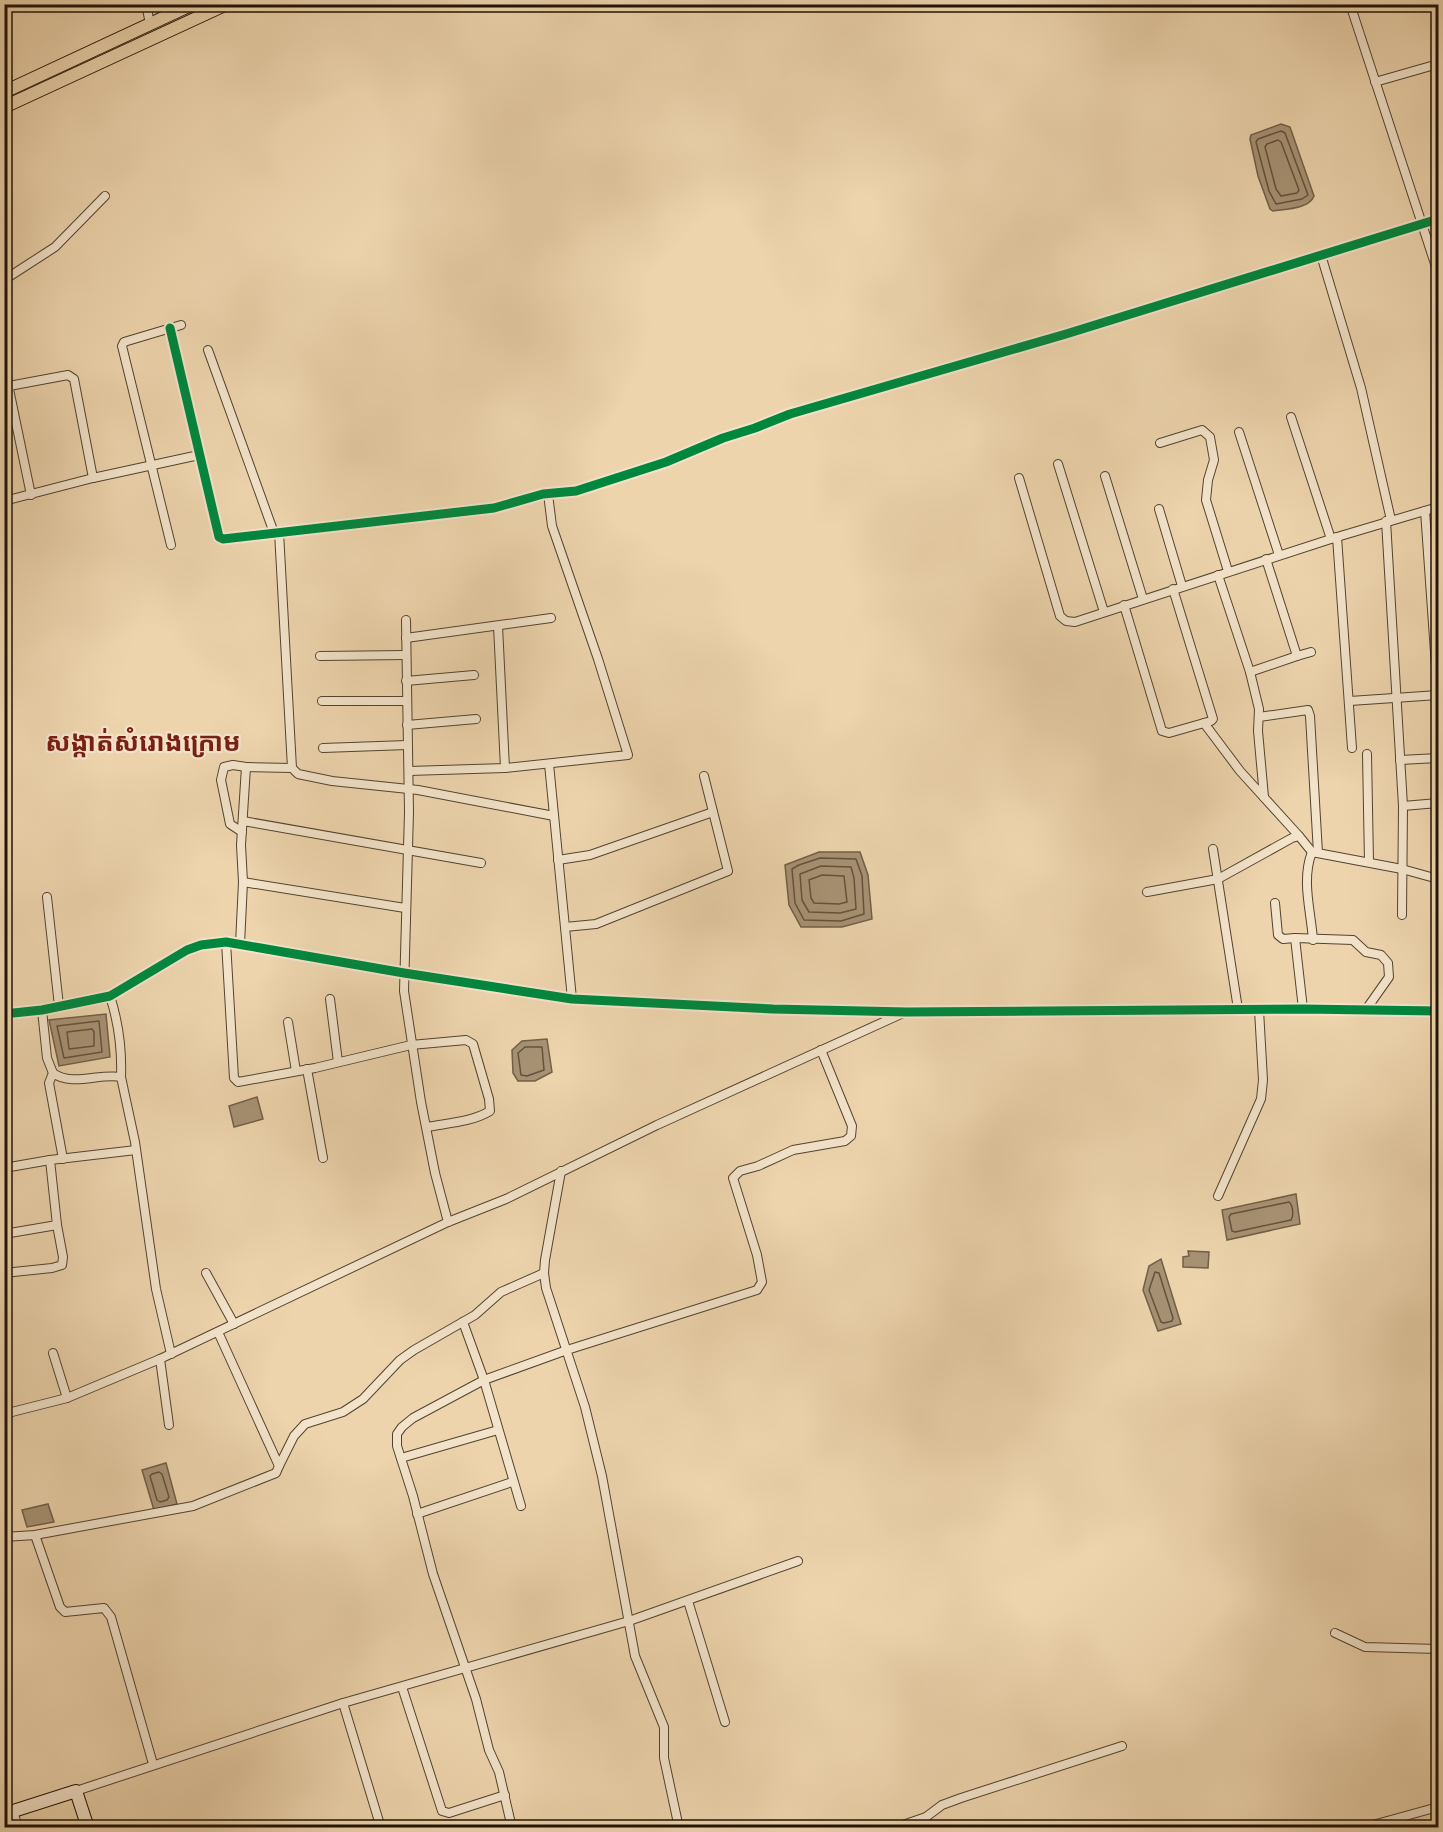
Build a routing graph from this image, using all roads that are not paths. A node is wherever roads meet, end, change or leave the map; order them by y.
1 (146, 4) edge
2 (193, 4) edge
3 (227, 4) edge
4 (1350, 4) edge
5 (150, 24) junction
6 (1438, 64) edge
7 (1375, 82) junction
8 (4, 92) edge
9 (4, 107) edge
10 (105, 196) dead end
11 (1438, 219) edge
12 (1423, 223) junction
13 (1321, 255) junction
14 (1438, 273) edge
15 (4, 280) edge
16 (181, 325) dead end
17 (170, 328) junction
18 (208, 350) dead end
19 (4, 365) edge
20 (9, 386) junction
21 (1291, 417) dead end
22 (15, 420) junction
23 (4, 421) edge
24 (1239, 432) dead end
25 (1160, 443) dead end
26 (199, 455) junction
27 (1058, 464) dead end
28 (151, 466) junction
29 (1105, 476) dead end
30 (93, 478) junction
31 (1019, 478) dead end
32 (548, 494) junction
33 (31, 495) junction
34 (4, 501) edge
35 (1438, 507) edge
36 (1159, 509) dead end
37 (1425, 511) junction
38 (1389, 520) junction
39 (277, 533) junction
40 (1334, 538) junction
41 (171, 545) dead end
42 (1279, 555) junction
43 (1266, 559) junction
44 (1228, 572) junction
45 (1218, 575) junction
46 (1178, 588) junction
47 (1143, 598) junction
48 (1124, 605) junction
49 (1104, 612) junction
50 (551, 618) dead end
51 (406, 620) dead end
52 (498, 626) junction
53 (406, 638) junction
54 (1311, 652) dead end
55 (406, 654) junction
56 (320, 656) dead end
57 (1297, 656) junction
58 (1250, 672) junction
59 (474, 675) dead end
60 (406, 681) junction
61 (1438, 695) edge
62 (1397, 698) junction
63 (322, 701) dead end
64 (407, 701) junction
65 (1350, 701) junction
66 (1259, 717) junction
67 (476, 718) dead end
68 (1204, 723) junction
69 (407, 725) junction
70 (408, 745) junction
71 (323, 748) dead end
72 (1352, 748) dead end
73 (1367, 754) dead end
74 (1438, 758) edge
75 (1400, 760) junction
76 (549, 764) junction
77 (246, 767) junction
78 (292, 768) junction
79 (505, 768) junction
80 (409, 771) junction
81 (705, 776) dead end
82 (409, 789) junction
83 (1264, 798) junction
84 (1438, 803) edge
85 (1403, 806) junction
86 (713, 812) junction
87 (554, 816) junction
88 (243, 821) junction
89 (242, 832) junction
90 (1299, 836) junction
91 (407, 849) junction
92 (1213, 849) dead end
93 (1315, 852) junction
94 (558, 860) junction
95 (1369, 862) junction
96 (482, 863) dead end
97 (1402, 869) junction
98 (1218, 879) junction
99 (1438, 879) edge
100 (243, 882) junction
101 (1147, 892) dead end
102 (47, 897) dead end
103 (1275, 903) dead end
104 (405, 908) junction
105 (1402, 915) dead end
106 (565, 927) junction
107 (1295, 938) junction
108 (1313, 940) junction
109 (226, 942) junction
110 (240, 944) junction
111 (404, 974) junction
112 (110, 996) junction
113 (330, 999) dead end
114 (572, 999) junction
115 (59, 1006) junction
116 (1303, 1009) junction
117 (42, 1010) junction
118 (1238, 1010) junction
119 (1258, 1010) junction
120 (1365, 1011) junction
121 (1438, 1011) edge
122 (907, 1012) junction
123 (4, 1014) edge
124 (288, 1022) dead end
125 (411, 1045) junction
126 (821, 1050) junction
127 (338, 1062) junction
128 (307, 1069) junction
129 (296, 1071) junction
130 (53, 1073) junction
131 (121, 1077) junction
132 (427, 1127) junction
133 (136, 1150) junction
134 (63, 1158) junction
135 (323, 1158) dead end
136 (50, 1160) junction
137 (4, 1168) edge
138 (561, 1171) junction
139 (1218, 1196) dead end
140 (448, 1222) junction
141 (57, 1225) junction
142 (4, 1234) edge
143 (4, 1273) edge
144 (206, 1273) dead end
145 (543, 1273) junction
146 (463, 1322) junction
147 (234, 1324) junction
148 (218, 1332) junction
149 (567, 1350) junction
150 (53, 1353) dead end
151 (171, 1353) junction
152 (160, 1359) junction
153 (484, 1380) junction
154 (67, 1398) junction
155 (4, 1414) edge
156 (169, 1425) dead end
157 (498, 1430) junction
158 (401, 1458) junction
159 (279, 1466) junction
160 (512, 1482) junction
161 (521, 1506) dead end
162 (417, 1514) junction
163 (35, 1535) junction
164 (4, 1537) edge
165 (798, 1562) dead end
166 (688, 1601) junction
167 (629, 1622) junction
168 (1335, 1633) dead end
169 (1438, 1648) edge
170 (465, 1669) junction
171 (402, 1687) junction
172 (343, 1703) junction
173 (725, 1722) dead end
174 (1122, 1746) dead end
175 (153, 1764) junction
176 (76, 1791) junction
177 (505, 1795) junction
178 (1438, 1807) edge
179 (9, 1812) edge
180 (926, 1817) junction
181 (1369, 1826) dead end
182 (18, 1827) edge
183 (88, 1827) edge
184 (381, 1827) edge
185 (512, 1827) edge
186 (680, 1827) edge
187 (894, 1827) edge
188 (929, 1827) edge

1 - 5 street
2 - 5 main road
3 - 9 main road
4 - 7 street
5 - 8 main road
6 - 7 street
7 - 12 street
10 - 15 street
11 - 12 street
12 - 13 street
12 - 14 street
13 - 32 street
13 - 38 street
16 - 17 street
17 - 26 street
17 - 28 street
18 - 39 street
19 - 20 street
20 - 22 street
20 - 30 street
21 - 40 street
22 - 23 street
22 - 33 street
24 - 42 street
25 - 44 street
26 - 28 street
26 - 39 street
27 - 49 street
28 - 30 street
28 - 41 street
29 - 47 street
30 - 33 street
31 - 49 street
32 - 39 street
32 - 76 street
33 - 34 street
35 - 37 street
36 - 46 street
37 - 38 street
37 - 61 street
38 - 40 street
38 - 62 street
39 - 78 street
40 - 42 street
40 - 65 street
42 - 43 street
43 - 44 street
43 - 57 street
44 - 45 street
45 - 46 street
45 - 58 street
46 - 47 street
46 - 68 street
47 - 48 street
48 - 49 street
48 - 68 street
50 - 52 street
51 - 53 street
52 - 53 street
52 - 79 street
53 - 55 street
54 - 57 street
55 - 56 street
55 - 60 street
57 - 58 street
58 - 66 street
59 - 60 street
60 - 64 street
61 - 62 street
62 - 65 street
62 - 75 street
63 - 64 street
64 - 69 street
65 - 72 street
66 - 83 street
66 - 93 street
67 - 69 street
68 - 83 street
69 - 70 street
70 - 71 street
70 - 80 street
73 - 95 street
74 - 75 street
75 - 85 street
76 - 79 street
76 - 87 street
77 - 78 street
77 - 88 street
77 - 89 street
78 - 82 street
79 - 80 street
80 - 82 street
81 - 86 street
82 - 87 street
82 - 91 street
83 - 90 street
84 - 85 street
85 - 97 street
86 - 94 street
86 - 106 street
87 - 94 street
88 - 89 street
88 - 91 street
89 - 100 street
90 - 93 street
90 - 98 street
91 - 96 street
91 - 104 street
92 - 98 street
93 - 95 street
93 - 108 street
94 - 106 street
95 - 97 street
97 - 99 street
97 - 105 street
98 - 101 street
98 - 118 street
100 - 104 street
100 - 110 street
102 - 115 street
103 - 107 street
104 - 111 street
106 - 114 street
107 - 108 street
107 - 116 street
108 - 120 street
109 - 110 street
109 - 112 street
109 - 129 street
110 - 111 street
111 - 114 street
111 - 125 street
112 - 115 street
112 - 131 street
113 - 127 street
114 - 122 street
115 - 117 street
116 - 119 street
116 - 120 street
117 - 123 street
117 - 130 street
118 - 119 street
118 - 122 street
119 - 139 street
120 - 121 street
122 - 126 street
124 - 129 street
125 - 127 street
125 - 132 street
125 - 132 street
126 - 138 street
126 - 149 street
127 - 128 street
128 - 129 street
128 - 135 street
130 - 131 street
130 - 134 street
131 - 133 street
132 - 140 street
133 - 134 street
133 - 151 street
134 - 136 street
136 - 137 street
136 - 141 street
138 - 140 street
138 - 145 street
140 - 147 street
141 - 142 street
141 - 143 street
144 - 147 street
145 - 146 street
145 - 149 street
146 - 153 street
146 - 159 street
147 - 148 street
148 - 151 street
148 - 159 street
149 - 153 street
149 - 167 street
150 - 154 street
151 - 152 street
152 - 154 street
152 - 156 street
153 - 157 street
153 - 158 street
154 - 155 street
157 - 158 street
157 - 160 street
158 - 162 street
159 - 163 street
160 - 161 street
160 - 162 street
162 - 170 street
163 - 164 street
163 - 175 street
165 - 166 street
166 - 167 street
166 - 173 street
167 - 170 street
167 - 186 street
168 - 169 street
170 - 171 street
170 - 177 street
171 - 172 street
171 - 177 street
172 - 175 street
172 - 184 street
174 - 180 street
175 - 176 street
176 - 179 street
176 - 183 street
177 - 185 street
178 - 181 street
179 - 182 street
180 - 187 street
180 - 188 street

